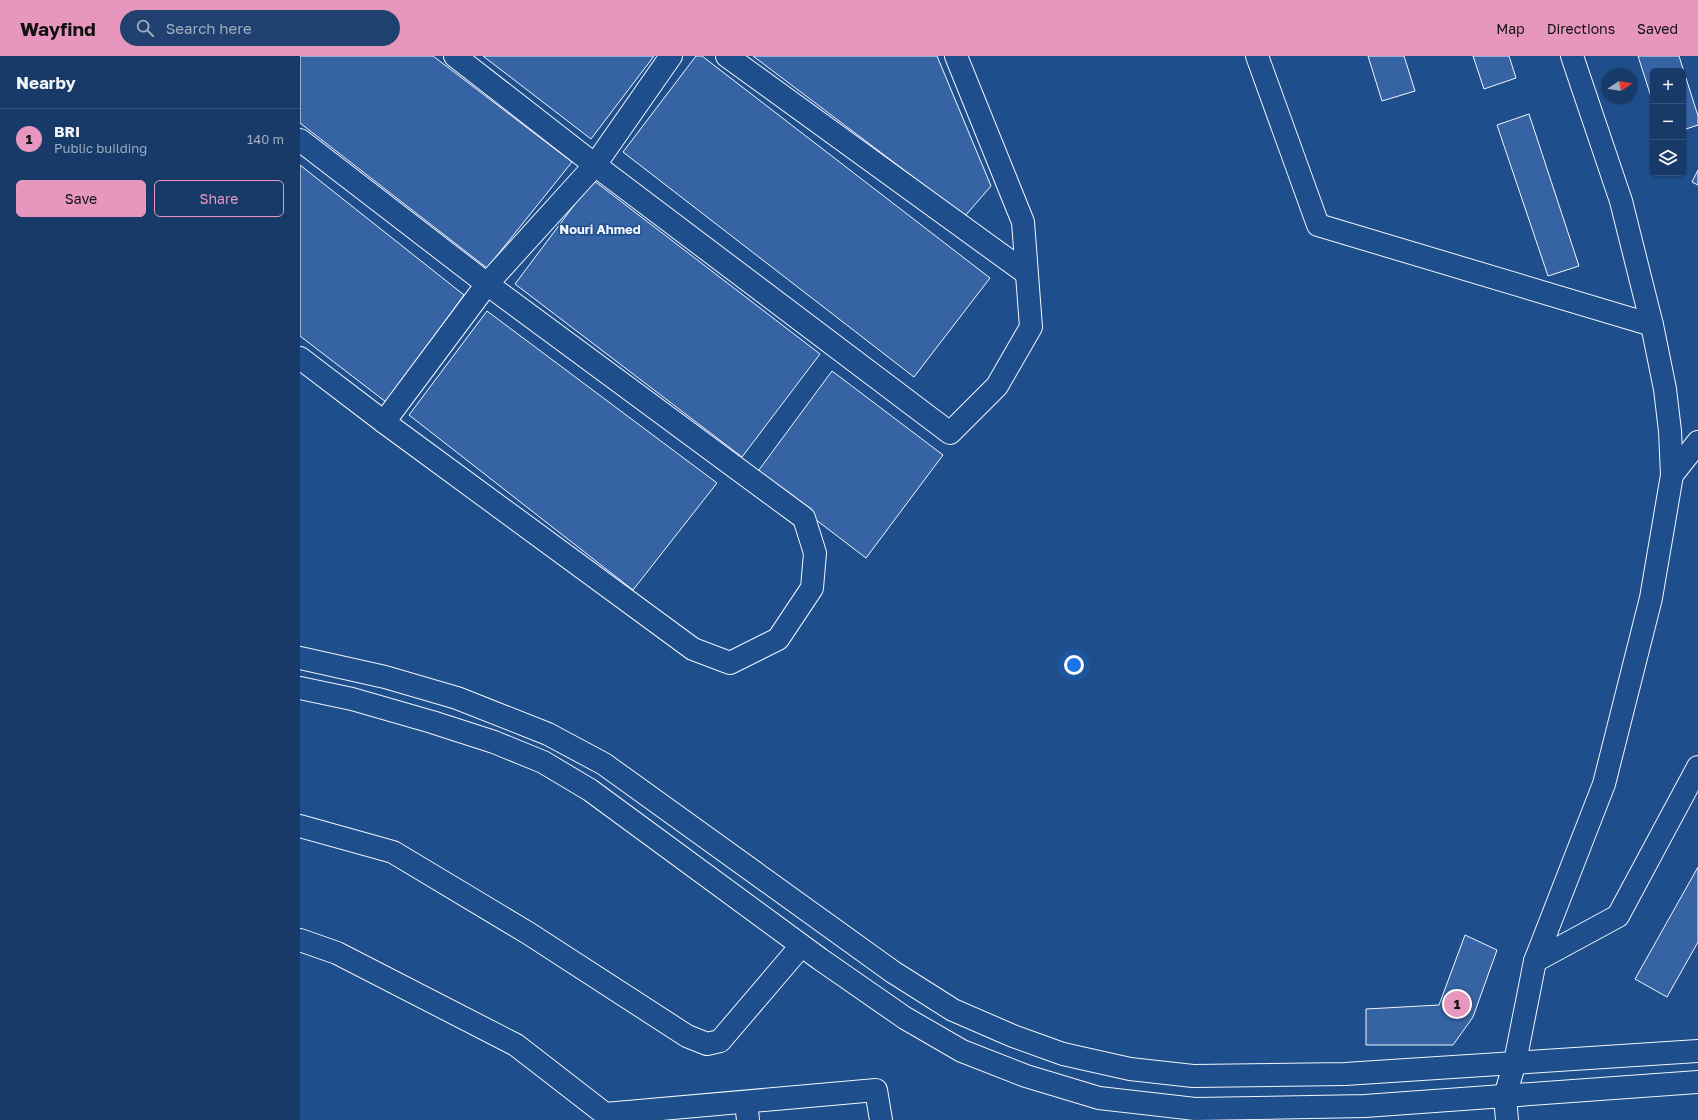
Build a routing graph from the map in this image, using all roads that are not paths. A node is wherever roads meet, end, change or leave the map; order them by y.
1 (455, 56) edge
2 (671, 56) edge
3 (727, 56) edge
4 (956, 56) edge
5 (1257, 56) edge
6 (1572, 56) edge
7 (300, 140) edge
8 (595, 166) junction
9 (1026, 273) junction
10 (487, 284) junction
11 (1652, 324) junction
12 (300, 358) edge
13 (384, 422) junction
14 (1698, 442) edge
15 (1672, 475) junction
16 (300, 658) edge
17 (300, 688) edge
18 (1698, 767) edge
19 (300, 826) edge
20 (300, 940) edge
21 (801, 946) junction
22 (1535, 961) junction
23 (1698, 1051) edge
24 (1515, 1062) junction
25 (1698, 1082) edge
26 (1505, 1096) junction
27 (747, 1111) edge
28 (1195, 1115) edge
29 (605, 1117) edge
30 (881, 1120) edge
31 (1507, 1120) edge

1 - 8 street
2 - 8 street
3 - 9 street
4 - 9 street
5 - 11 street
6 - 11 street
7 - 10 street
8 - 9 street
8 - 10 street
10 - 13 street
10 - 13 street
11 - 15 street
12 - 13 street
14 - 15 street
15 - 22 street
16 - 24 street
17 - 21 street
18 - 22 street
19 - 21 street
20 - 29 street
21 - 28 street
22 - 24 street
23 - 24 street
24 - 26 street
25 - 26 street
26 - 28 street
26 - 31 street
27 - 29 street
27 - 30 street

